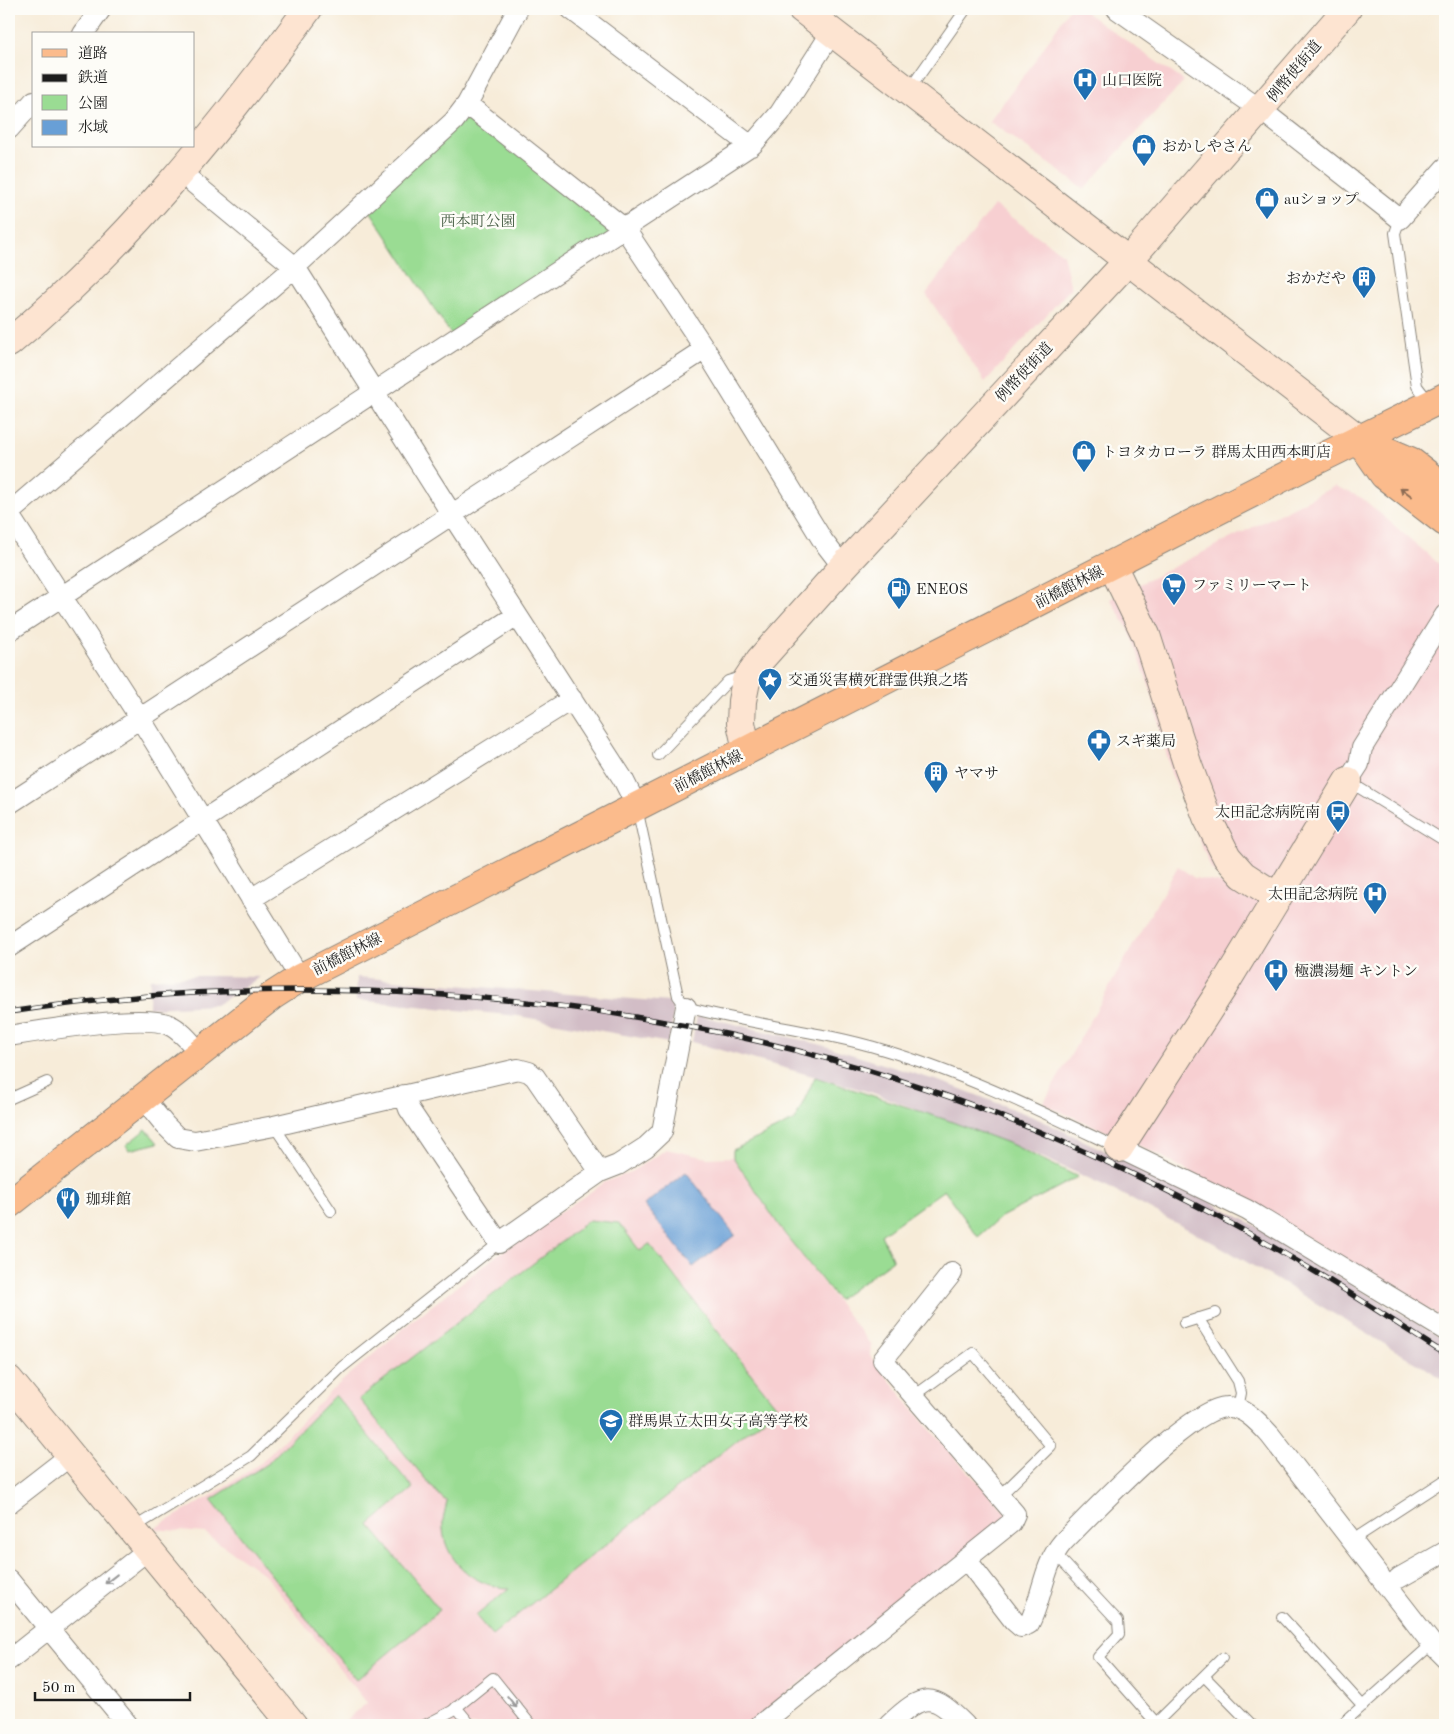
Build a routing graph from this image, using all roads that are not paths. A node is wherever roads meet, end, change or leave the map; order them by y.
1 (101, 9) edge
2 (308, 9) edge
3 (518, 9) edge
4 (571, 9) edge
5 (802, 9) edge
6 (966, 9) edge
7 (1117, 9) edge
8 (1347, 9) edge
9 (84, 32) edge
10 (832, 32) junction
11 (908, 91) junction
12 (32, 103) edge
13 (467, 104) junction
14 (1261, 110) junction
15 (11, 121) edge
16 (751, 146) junction
17 (1445, 168) edge
18 (179, 171) junction
19 (1400, 219) junction
20 (625, 228) junction
21 (1128, 261) junction
22 (295, 267) junction
23 (9, 343) edge
24 (705, 349) junction
25 (373, 391) junction
26 (1438, 400) edge
27 (1359, 439) junction
28 (1445, 488) edge
29 (450, 513) junction
30 (9, 514) edge
31 (1445, 522) edge
32 (1112, 565) junction
33 (843, 567) junction
34 (62, 598) junction
35 (1445, 614) edge
36 (517, 615) junction
37 (9, 631) edge
38 (749, 675) junction
39 (572, 698) junction
40 (140, 718) junction
41 (748, 750) junction
42 (658, 755) dead end
43 (1348, 781) junction
44 (9, 804) edge
45 (637, 807) junction
46 (202, 819) junction
47 (1445, 840) edge
48 (1277, 897) junction
49 (251, 898) junction
50 (9, 948) edge
51 (300, 978) junction
52 (686, 1007) junction
53 (9, 1036) edge
54 (200, 1053) junction
55 (48, 1082) dead end
56 (404, 1096) junction
57 (143, 1098) junction
58 (9, 1099) edge
59 (274, 1126) junction
60 (1118, 1148) junction
61 (600, 1172) junction
62 (9, 1204) edge
63 (331, 1211) dead end
64 (500, 1243) junction
65 (952, 1273) dead end
66 (1216, 1313) dead end
67 (1198, 1318) junction
68 (1184, 1323) dead end
69 (1445, 1330) edge
70 (9, 1380) edge
71 (914, 1396) junction
72 (1238, 1408) junction
73 (71, 1455) junction
74 (1445, 1480) edge
75 (1000, 1496) junction
76 (9, 1503) edge
77 (141, 1539) junction
78 (1351, 1541) junction
79 (1054, 1552) junction
80 (1445, 1552) edge
81 (966, 1559) junction
82 (1399, 1578) dead end
83 (9, 1580) edge
84 (1282, 1617) dead end
85 (49, 1628) junction
86 (1439, 1650) edge
87 (1222, 1658) dead end
88 (9, 1660) edge
89 (1204, 1676) junction
90 (1363, 1706) junction
91 (456, 1707) junction
92 (770, 1722) edge
93 (1157, 1724) edge
94 (128, 1725) edge
95 (293, 1725) edge
96 (425, 1725) edge
97 (471, 1725) edge
98 (531, 1725) edge
99 (890, 1725) edge
100 (965, 1725) edge
101 (1252, 1725) edge
102 (1341, 1725) edge

1 - 9 street
2 - 18 street
3 - 13 street
4 - 16 street
5 - 10 street
6 - 11 lane
7 - 14 street
8 - 14 street, 例幣使街道
10 - 11 street
10 - 16 street
11 - 21 street
12 - 15 street
13 - 20 street
13 - 22 street
14 - 19 street
14 - 21 street, 例幣使街道
16 - 20 street
17 - 19 street
18 - 22 street
18 - 23 street
19 - 26 lane
20 - 24 street
20 - 25 street
21 - 27 street
21 - 33 street, 例幣使街道
22 - 25 street
22 - 30 street
24 - 29 street
24 - 33 street
25 - 29 street
25 - 34 street
26 - 27 main road, 前橋館林線
27 - 28 main road
31 -> 27 main road
27 - 32 main road, 前橋館林線
29 - 36 street
29 - 40 street
30 - 34 street
32 - 41 main road, 前橋館林線
32 - 48 street
33 - 38 street, 例幣使街道
34 - 37 street
34 - 40 street
35 - 43 street
36 - 39 street
36 - 46 street
38 - 41 street, 例幣使街道
38 - 42 lane
39 - 45 street
39 - 49 street
40 - 44 street
40 - 46 street
41 - 45 main road, 前橋館林線
43 - 47 lane
43 - 48 street
45 - 51 main road, 前橋館林線
45 - 52 lane
46 - 49 street
46 - 50 street
48 - 60 street
49 - 51 street
51 - 54 main road, 前橋館林線
52 - 60 lane
52 - 61 street
53 - 54 street
54 - 57 main road, 前橋館林線
55 - 58 lane
56 - 59 street
56 - 61 street
56 - 64 street
57 - 59 street
57 - 62 main road, 前橋館林線
59 - 63 lane
60 - 69 street
61 - 64 street
64 - 77 lane
65 - 71 street
66 - 67 lane
67 - 68 lane
67 - 72 lane
70 - 73 street
71 - 75 street
71 - 75 lane
72 - 78 street
72 - 79 street
73 - 76 street
73 - 77 street
74 - 78 lane
75 - 81 street
77 -> 85 street
77 - 95 street
78 - 86 street
79 - 81 street
79 - 93 lane
80 - 82 street
81 - 92 street
83 - 85 street
84 - 90 lane
85 - 88 street
85 - 94 street
86 - 90 lane
87 - 89 lane
89 - 93 lane
89 - 101 lane
90 - 102 lane
91 - 96 lane
91 - 97 lane
91 -> 98 lane
99 - 100 street

